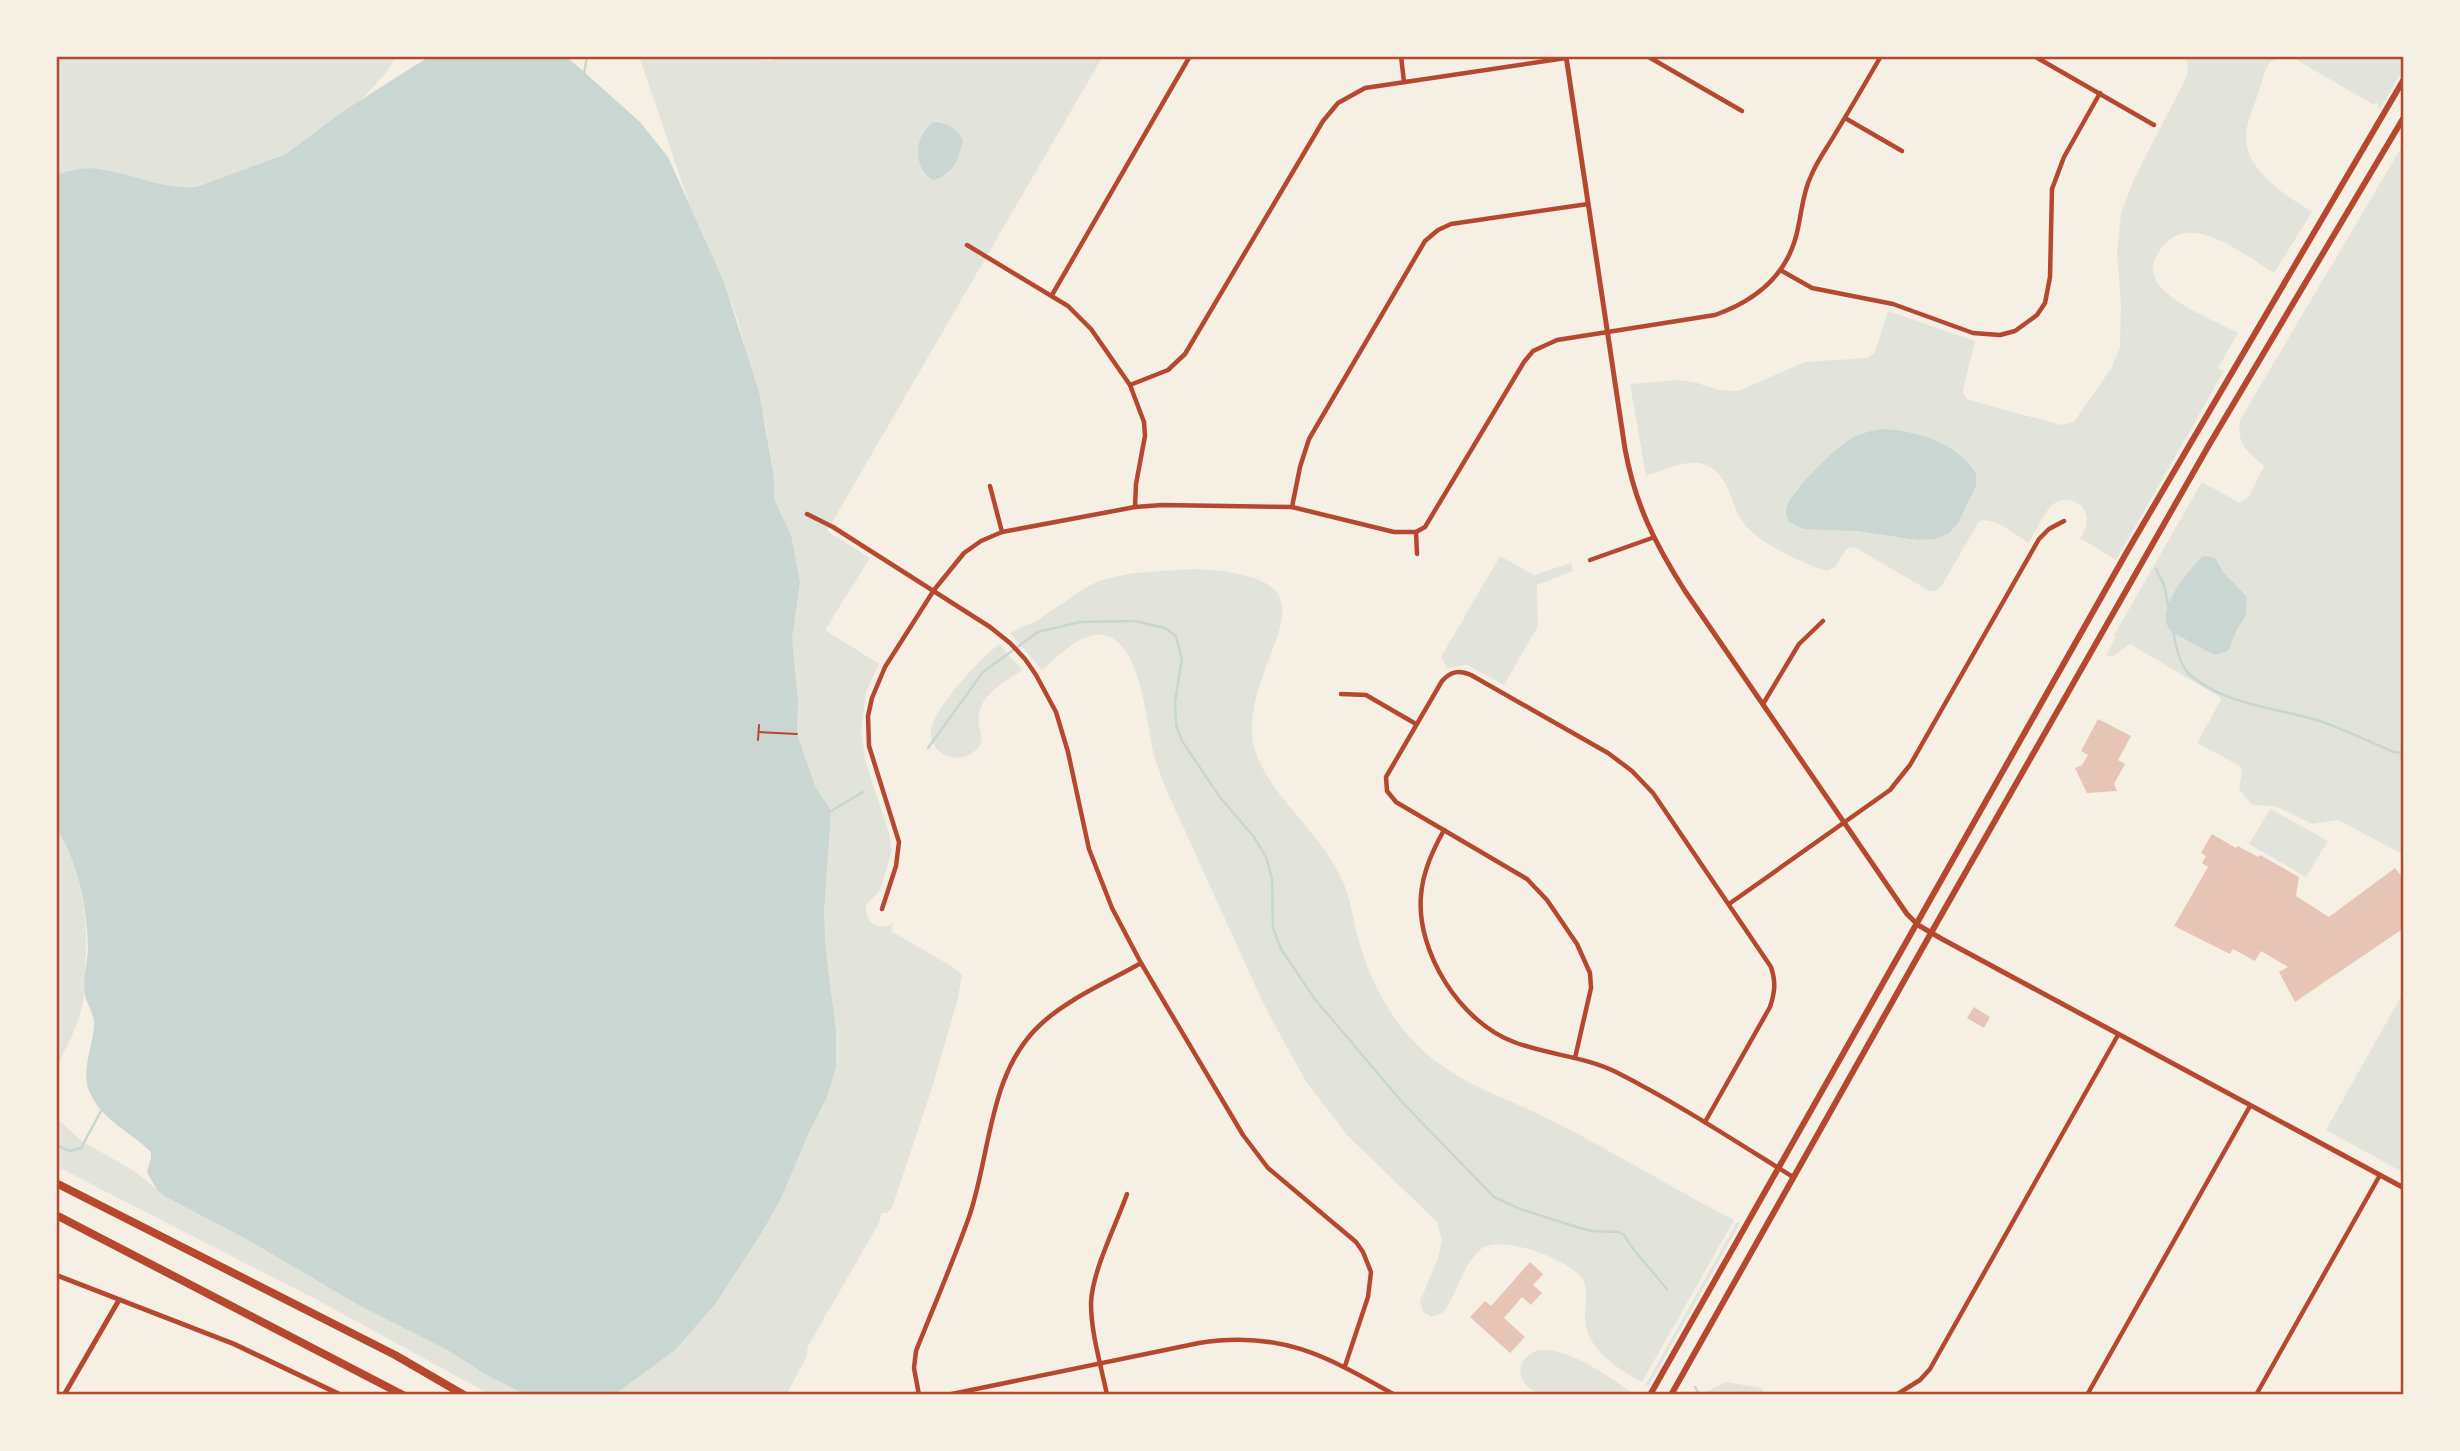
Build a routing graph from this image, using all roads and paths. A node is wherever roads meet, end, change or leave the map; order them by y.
1 (1190, 56) edge
2 (1401, 56) edge
3 (1647, 56) edge
4 (1881, 56) edge
5 (2034, 56) edge
6 (1566, 57) edge
7 (2404, 79) edge
8 (1404, 82) junction
9 (2100, 93) junction
10 (1742, 111) dead end
11 (2404, 117) edge
12 (1845, 118) junction
13 (2154, 125) dead end
14 (1902, 151) dead end
15 (1588, 204) junction
16 (967, 245) dead end
17 (1782, 271) junction
18 (1052, 295) junction
19 (1608, 332) junction
20 (1130, 385) junction
21 (990, 486) dead end
22 (1135, 507) junction
23 (1292, 507) junction
24 (807, 514) dead end
25 (2064, 521) dead end
26 (1002, 532) junction
27 (1416, 532) junction
28 (1652, 538) junction
29 (1418, 554) dead end
30 (1590, 560) dead end
31 (934, 590) junction
32 (1822, 621) dead end
33 (1341, 694) dead end
34 (1763, 704) junction
35 (1416, 724) junction
36 (759, 725) dead end
37 (759, 732) junction
38 (797, 734) dead end
39 (758, 740) dead end
40 (1845, 824) junction
41 (1444, 830) junction
42 (1729, 904) junction
43 (882, 909) dead end
44 (1916, 923) junction
45 (1931, 933) junction
46 (1141, 963) junction
47 (2119, 1035) junction
48 (1575, 1058) junction
49 (2250, 1106) junction
50 (1705, 1122) junction
51 (1778, 1168) junction
52 (2380, 1175) junction
53 (1793, 1177) junction
54 (56, 1183) edge
55 (2404, 1188) edge
56 (1127, 1194) dead end
57 (56, 1215) edge
58 (56, 1275) edge
59 (119, 1300) junction
60 (1101, 1363) junction
61 (1345, 1366) junction
62 (64, 1395) edge
63 (341, 1395) edge
64 (403, 1395) edge
65 (464, 1395) edge
66 (919, 1395) edge
67 (947, 1395) edge
68 (1107, 1395) edge
69 (1395, 1395) edge
70 (1650, 1395) edge
71 (1671, 1395) edge
72 (1896, 1395) edge
73 (2087, 1395) edge
74 (2256, 1395) edge

1 - 18 street
2 - 8 street
3 - 10 street
4 - 12 street
5 - 9 street
6 - 8 street
6 - 15 street
7 - 44 main road
8 - 20 street
9 - 13 street
9 - 17 street
11 - 45 main road
12 - 14 street
12 - 17 street
15 - 19 street
15 - 23 street
16 - 18 street
17 - 19 street
18 - 20 street
19 - 27 street
19 - 28 street
20 - 22 street
21 - 26 street
22 - 23 street
22 - 26 street
23 - 27 street
24 - 31 street
25 - 40 street
26 - 31 street
27 - 29 street
28 - 30 street
28 - 34 street
31 - 43 street
31 - 46 street
32 - 34 street
33 - 35 street
34 - 40 street
35 - 41 street
35 - 42 street
36 - 37 path
37 - 38 path
37 - 39 path
40 - 42 street
40 - 44 street
41 - 48 street
41 - 48 street
42 - 50 street
44 - 45 street
44 - 51 main road
45 - 47 street
45 - 53 main road
46 - 61 street
46 - 66 street
47 - 49 street
47 - 72 street
48 - 50 street
49 - 52 street
49 - 73 street
50 - 51 street
51 - 53 street
51 - 70 main road
52 - 55 street
52 - 74 street
53 - 71 main road
54 - 65 highway
56 - 60 street
57 - 64 highway
58 - 59 street
59 - 62 street
59 - 63 street
60 - 61 street
60 - 67 street
60 - 68 street
61 - 69 street

